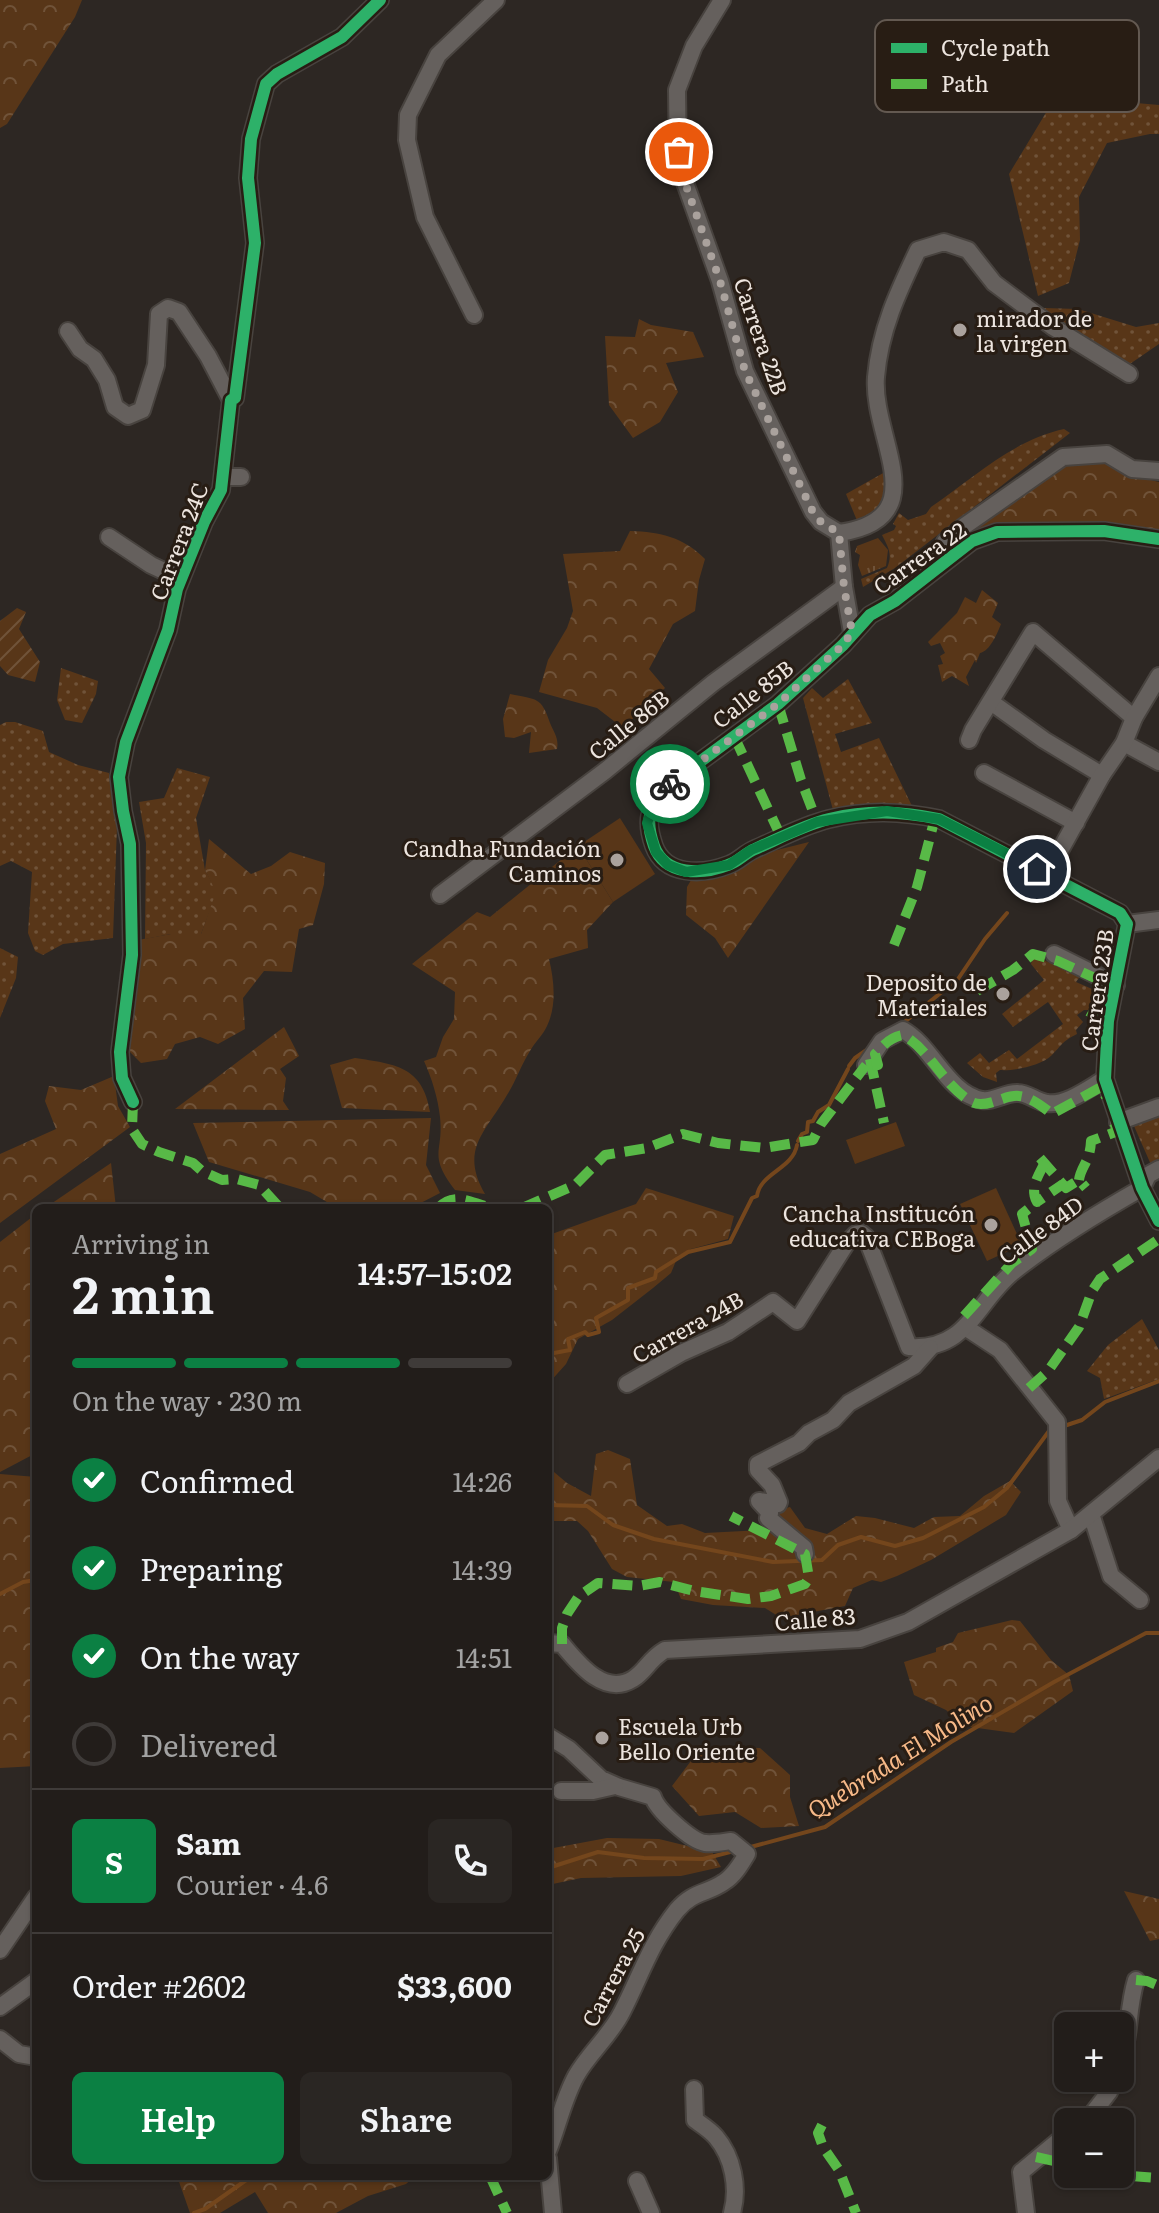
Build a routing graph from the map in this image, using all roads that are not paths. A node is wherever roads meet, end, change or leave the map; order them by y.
1 (380, 0) edge
2 (496, 0) edge
3 (722, 0) edge
4 (474, 315) dead end
5 (68, 331) dead end
6 (1129, 374) dead end
7 (231, 400) junction
8 (1159, 471) edge
9 (223, 477) junction
10 (241, 477) dead end
11 (839, 533) junction
12 (109, 537) dead end
13 (1159, 539) edge
14 (927, 575) junction
15 (181, 579) junction
16 (844, 590) junction
17 (852, 632) junction
18 (1159, 676) edge
19 (991, 702) junction
20 (1134, 718) junction
21 (969, 740) dead end
22 (1124, 743) junction
23 (1159, 762) edge
24 (984, 773) dead end
25 (1102, 775) junction
26 (939, 819) joint
27 (1076, 823) junction
28 (1047, 874) junction
29 (440, 895) dead end
30 (1159, 920) edge
31 (1127, 924) junction
32 (1054, 954) dead end
33 (1116, 985) junction
34 (866, 1065) dead end
35 (1105, 1079) junction
36 (133, 1102) dead end
37 (1159, 1107) edge
38 (1118, 1122) junction
39 (1159, 1169) edge
40 (1142, 1188) junction
41 (1159, 1221) edge
42 (965, 1327) junction
43 (930, 1348) junction
44 (627, 1384) dead end
45 (1159, 1458) edge
46 (1091, 1514) junction
47 (1071, 1530) junction
48 (805, 1554) dead end
49 (1140, 1600) dead end
50 (552, 1643) edge
51 (552, 1738) edge
52 (615, 1786) junction
53 (561, 1791) dead end
54 (32, 1903) edge
55 (0, 1950) edge
56 (1136, 1980) dead end
57 (32, 1984) edge
58 (0, 2007) edge
59 (1128, 2012) edge
60 (0, 2039) edge
61 (32, 2056) edge
62 (694, 2089) dead end
63 (1109, 2092) edge
64 (1097, 2108) edge
65 (552, 2138) edge
66 (1054, 2145) edge
67 (550, 2180) edge
68 (637, 2181) dead end
69 (553, 2213) edge
70 (651, 2213) edge
71 (732, 2213) edge
72 (1026, 2213) edge

1 - 7 street, Carrera 24C
2 - 4 street
3 - 11 street, Carrera 22B
5 - 7 street
6 - 11 street
7 - 9 street, Carrera 24C
8 - 14 street
9 - 10 street
9 - 15 street, Carrera 24C
11 - 16 street
12 - 15 street
13 - 14 street, Carrera 22
14 - 17 street, Carrera 22
15 - 36 street, Carrera 24C
16 - 17 street
16 - 29 street, Calle 86B
17 - 26 street, Calle 85B
18 - 20 street
19 - 20 street
19 - 21 street
19 - 25 street
20 - 22 street
22 - 23 street
22 - 25 street
24 - 27 street
25 - 27 street
26 - 28 street, Carrera 23B
27 - 28 street
28 - 31 street, Carrera 23B
30 - 31 street
31 - 33 street, Carrera 23B
32 - 33 street
33 - 35 street, Carrera 23B
34 - 35 street
35 - 38 street, Carrera 23B
37 - 38 street
38 - 40 street, Carrera 23B
39 - 40 street, Calle 84D
40 - 41 street, Carrera 23B
40 - 42 street, Calle 84D
42 - 43 street, Calle 84D
42 - 47 street
43 - 44 street, Carrera 24B
43 - 48 street, Calle 84D
45 - 46 street, Calle 83
46 - 47 street, Calle 83
46 - 49 street
47 - 50 street, Calle 83
51 - 52 street, Carrera 25
52 - 53 street
52 - 65 street, Carrera 25
54 - 55 street
56 - 59 street
57 - 58 street
60 - 61 street
62 - 71 street
63 - 64 street
66 - 72 street
67 - 69 street
68 - 70 street

